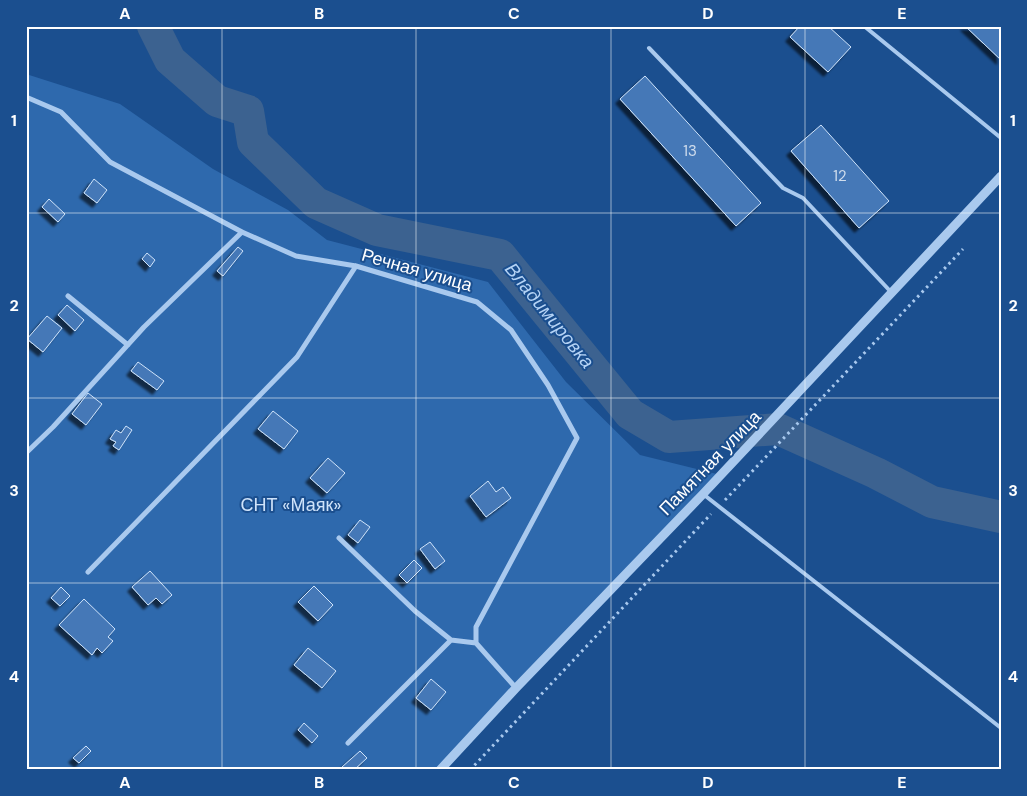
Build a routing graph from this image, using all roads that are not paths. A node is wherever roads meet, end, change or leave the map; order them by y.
1 (864, 26) edge
2 (649, 48) dead end
3 (26, 97) edge
4 (1001, 138) edge
5 (1001, 176) edge
6 (242, 232) junction
7 (356, 266) junction
8 (892, 293) junction
9 (68, 296) dead end
10 (128, 345) junction
11 (26, 453) edge
12 (703, 494) junction
13 (339, 538) dead end
14 (88, 572) dead end
15 (451, 640) junction
16 (476, 643) junction
17 (516, 688) junction
18 (1001, 728) edge
19 (348, 743) dead end
20 (440, 770) edge

1 - 4 lane
2 - 8 lane
3 - 6 street, Речная улица
5 - 8 street, Памятная улица
6 - 7 street, Речная улица
6 - 10 street
7 - 14 street
7 - 16 street, Речная улица
8 - 12 street, Памятная улица
9 - 10 street
10 - 11 street
12 - 17 street, Памятная улица
12 - 18 lane
13 - 15 street
15 - 16 street
15 - 19 street
16 - 17 street
17 - 20 street, Памятная улица

